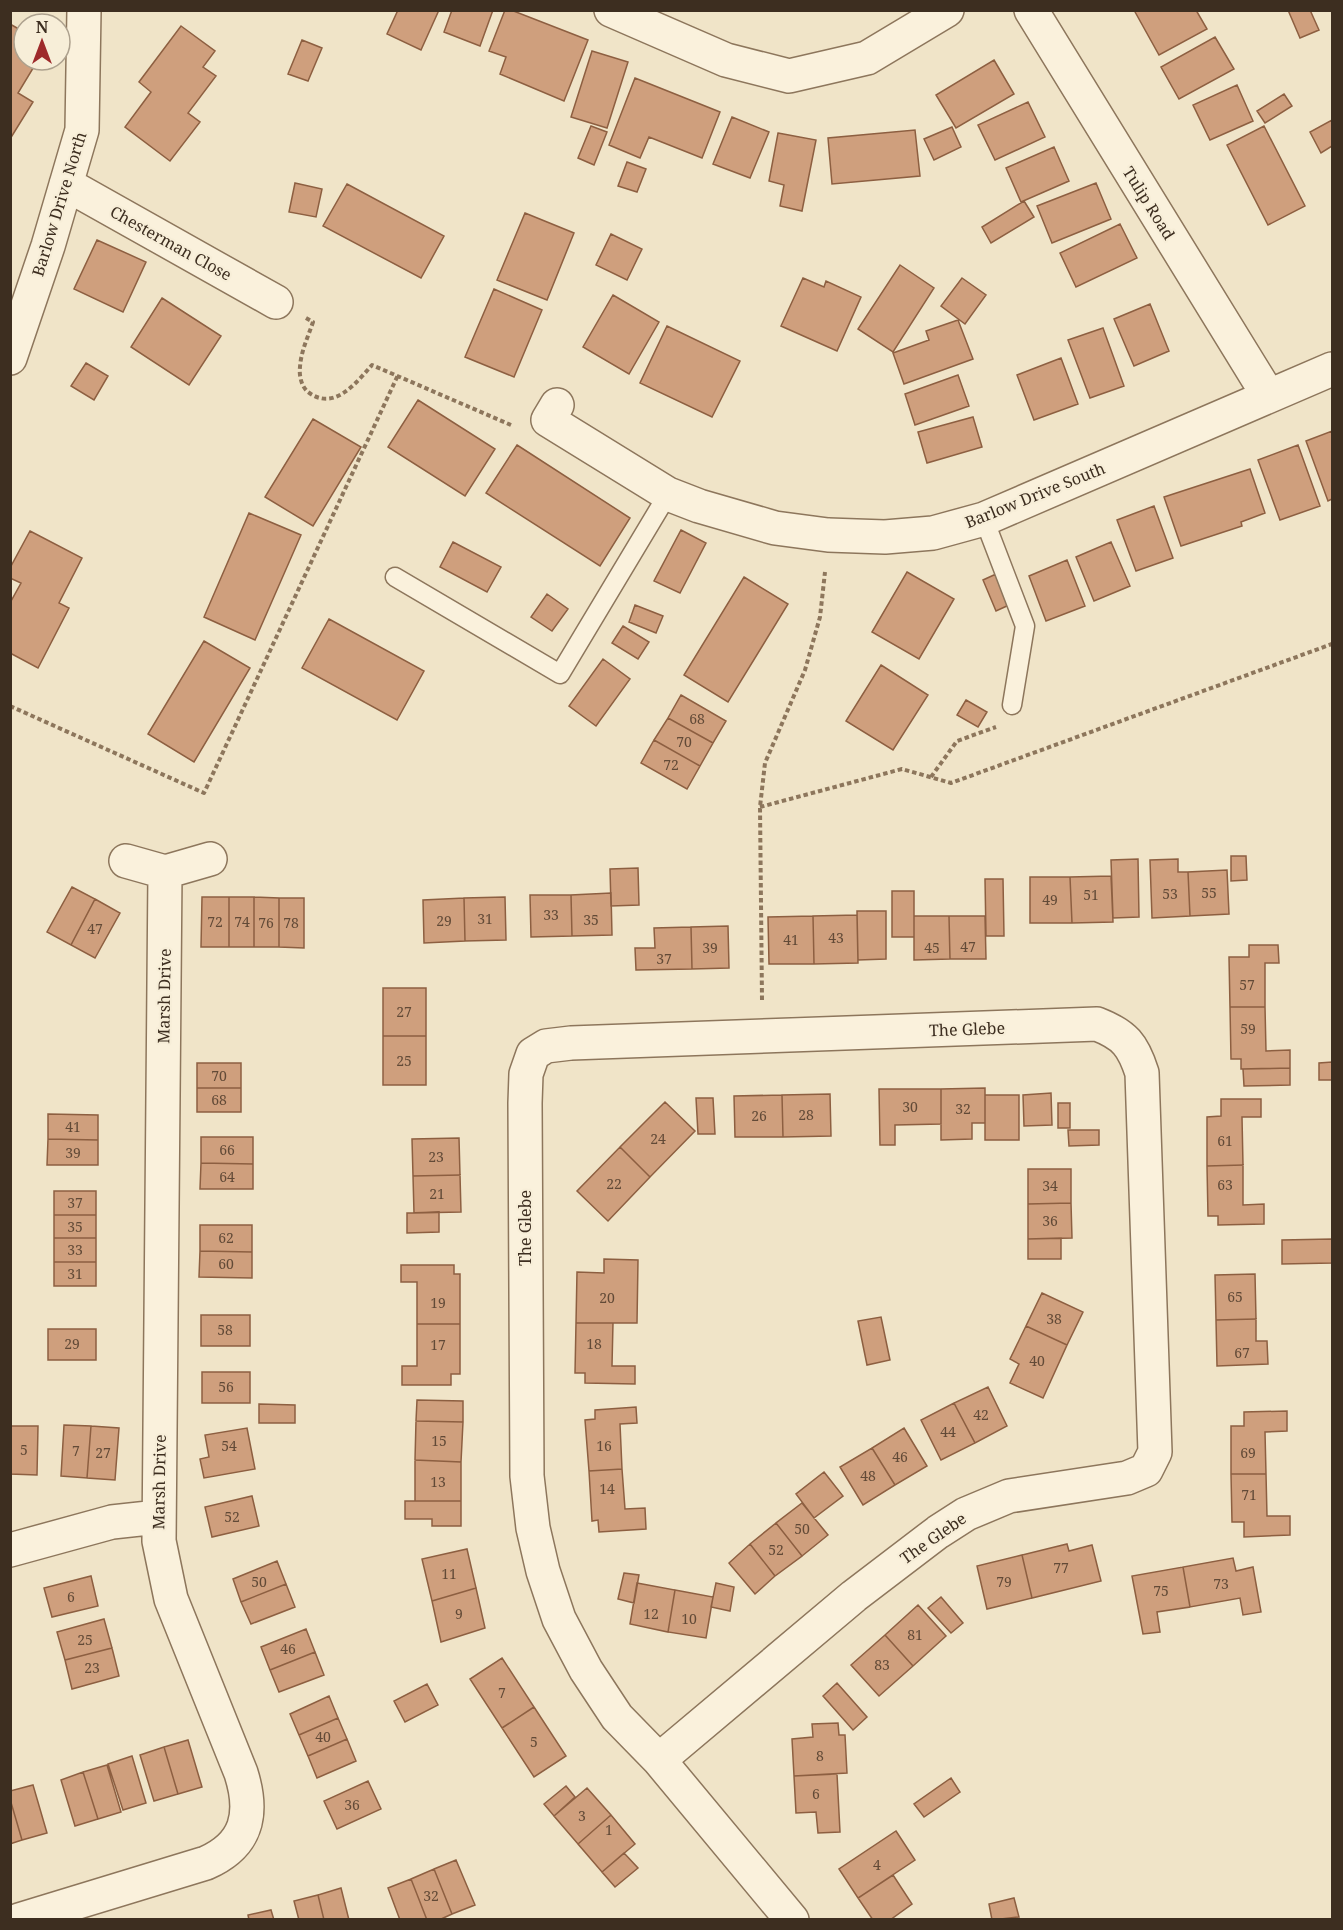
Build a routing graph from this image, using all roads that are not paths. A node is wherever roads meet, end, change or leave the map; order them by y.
1 (84, 10) edge
2 (611, 10) edge
3 (947, 10) edge
4 (1031, 10) edge
5 (66, 184) junction
6 (276, 302) road end
7 (10, 358) edge
8 (1332, 369) edge
9 (1268, 395) junction
10 (553, 412) road end
11 (668, 494) junction
12 (984, 519) junction
13 (395, 577) dead end
14 (1012, 705) road end
15 (210, 859) dead end
16 (126, 861) dead end
17 (165, 872) junction
18 (158, 1517) junction
19 (10, 1550) edge
20 (659, 1760) junction
21 (19, 1920) edge
22 (792, 1920) edge

1 - 5 street, Barlow Drive North
2 - 3 street
4 - 9 street, Tulip Road
5 - 6 street, Chesterman Close
5 - 7 street, Barlow Drive North
8 - 9 street, Barlow Drive South
9 - 12 street, Barlow Drive South
10 - 11 street, Barlow Drive South
11 - 12 street, Barlow Drive South
11 - 13 lane
12 - 14 lane
15 - 17 street
16 - 17 street
17 - 18 street, Marsh Drive
18 - 19 street
18 - 21 street, Marsh Drive
20 - 20 street, The Glebe
20 - 22 street, The Glebe

